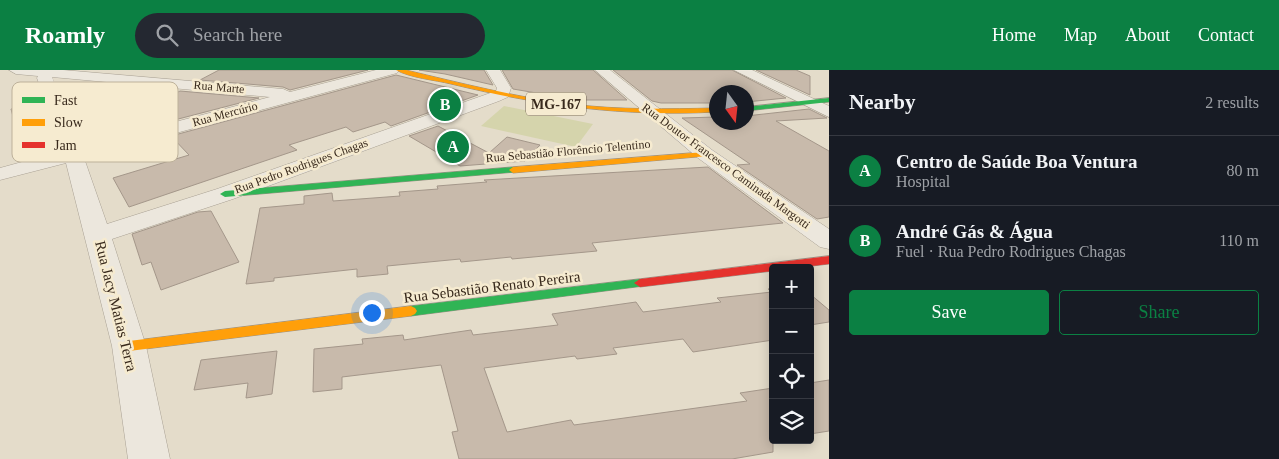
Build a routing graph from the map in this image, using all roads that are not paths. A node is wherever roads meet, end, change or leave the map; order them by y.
1 (16, 70) edge
2 (21, 70) edge
3 (392, 70) edge
4 (398, 70) edge
5 (493, 70) edge
6 (602, 70) edge
7 (741, 70) edge
8 (49, 73) junction
9 (46, 82) edge
10 (150, 82) edge
11 (178, 84) edge
12 (503, 94) junction
13 (297, 95) junction
14 (829, 100) edge
15 (810, 103) junction
16 (754, 108) edge
17 (709, 110) edge
18 (650, 111) junction
19 (829, 112) edge
20 (178, 126) edge
21 (705, 154) junction
22 (44, 162) edge
23 (75, 162) edge
24 (0, 174) edge
25 (225, 194) junction
26 (98, 235) junction
27 (829, 241) edge
28 (829, 260) edge
29 (129, 346) junction
30 (148, 459) edge

1 - 2 street, Rua Marte
2 - 8 street, Rua Marte
3 - 13 street, Rua Mercúrio
4 - 12 street, MG-167
5 - 12 street
6 - 18 street, Rua Doutor Francesco Caminada Margotti
7 - 15 street
8 - 9 street, Rua Jacy Matias Terra
8 - 10 street, Rua Marte
11 - 13 street, Rua Marte
12 - 18 street, MG-167
12 - 25 street, Rua Pedro Rodrigues Chagas
13 - 20 street, Rua Mercúrio
14 - 15 street
15 - 16 street
15 - 19 street
17 - 18 street, MG-167
18 - 21 street, Rua Doutor Francesco Caminada Margotti
21 - 25 street, Rua Sebastião Florêncio Telentino
21 - 27 street, Rua Doutor Francesco Caminada Margotti
22 - 24 street, Rua Mercúrio
23 - 26 street, Rua Jacy Matias Terra
25 - 26 street, Rua Pedro Rodrigues Chagas
26 - 29 street, Rua Jacy Matias Terra
28 - 29 street, Rua Sebastião Renato Pereira
29 - 30 street, Rua Jacy Matias Terra

